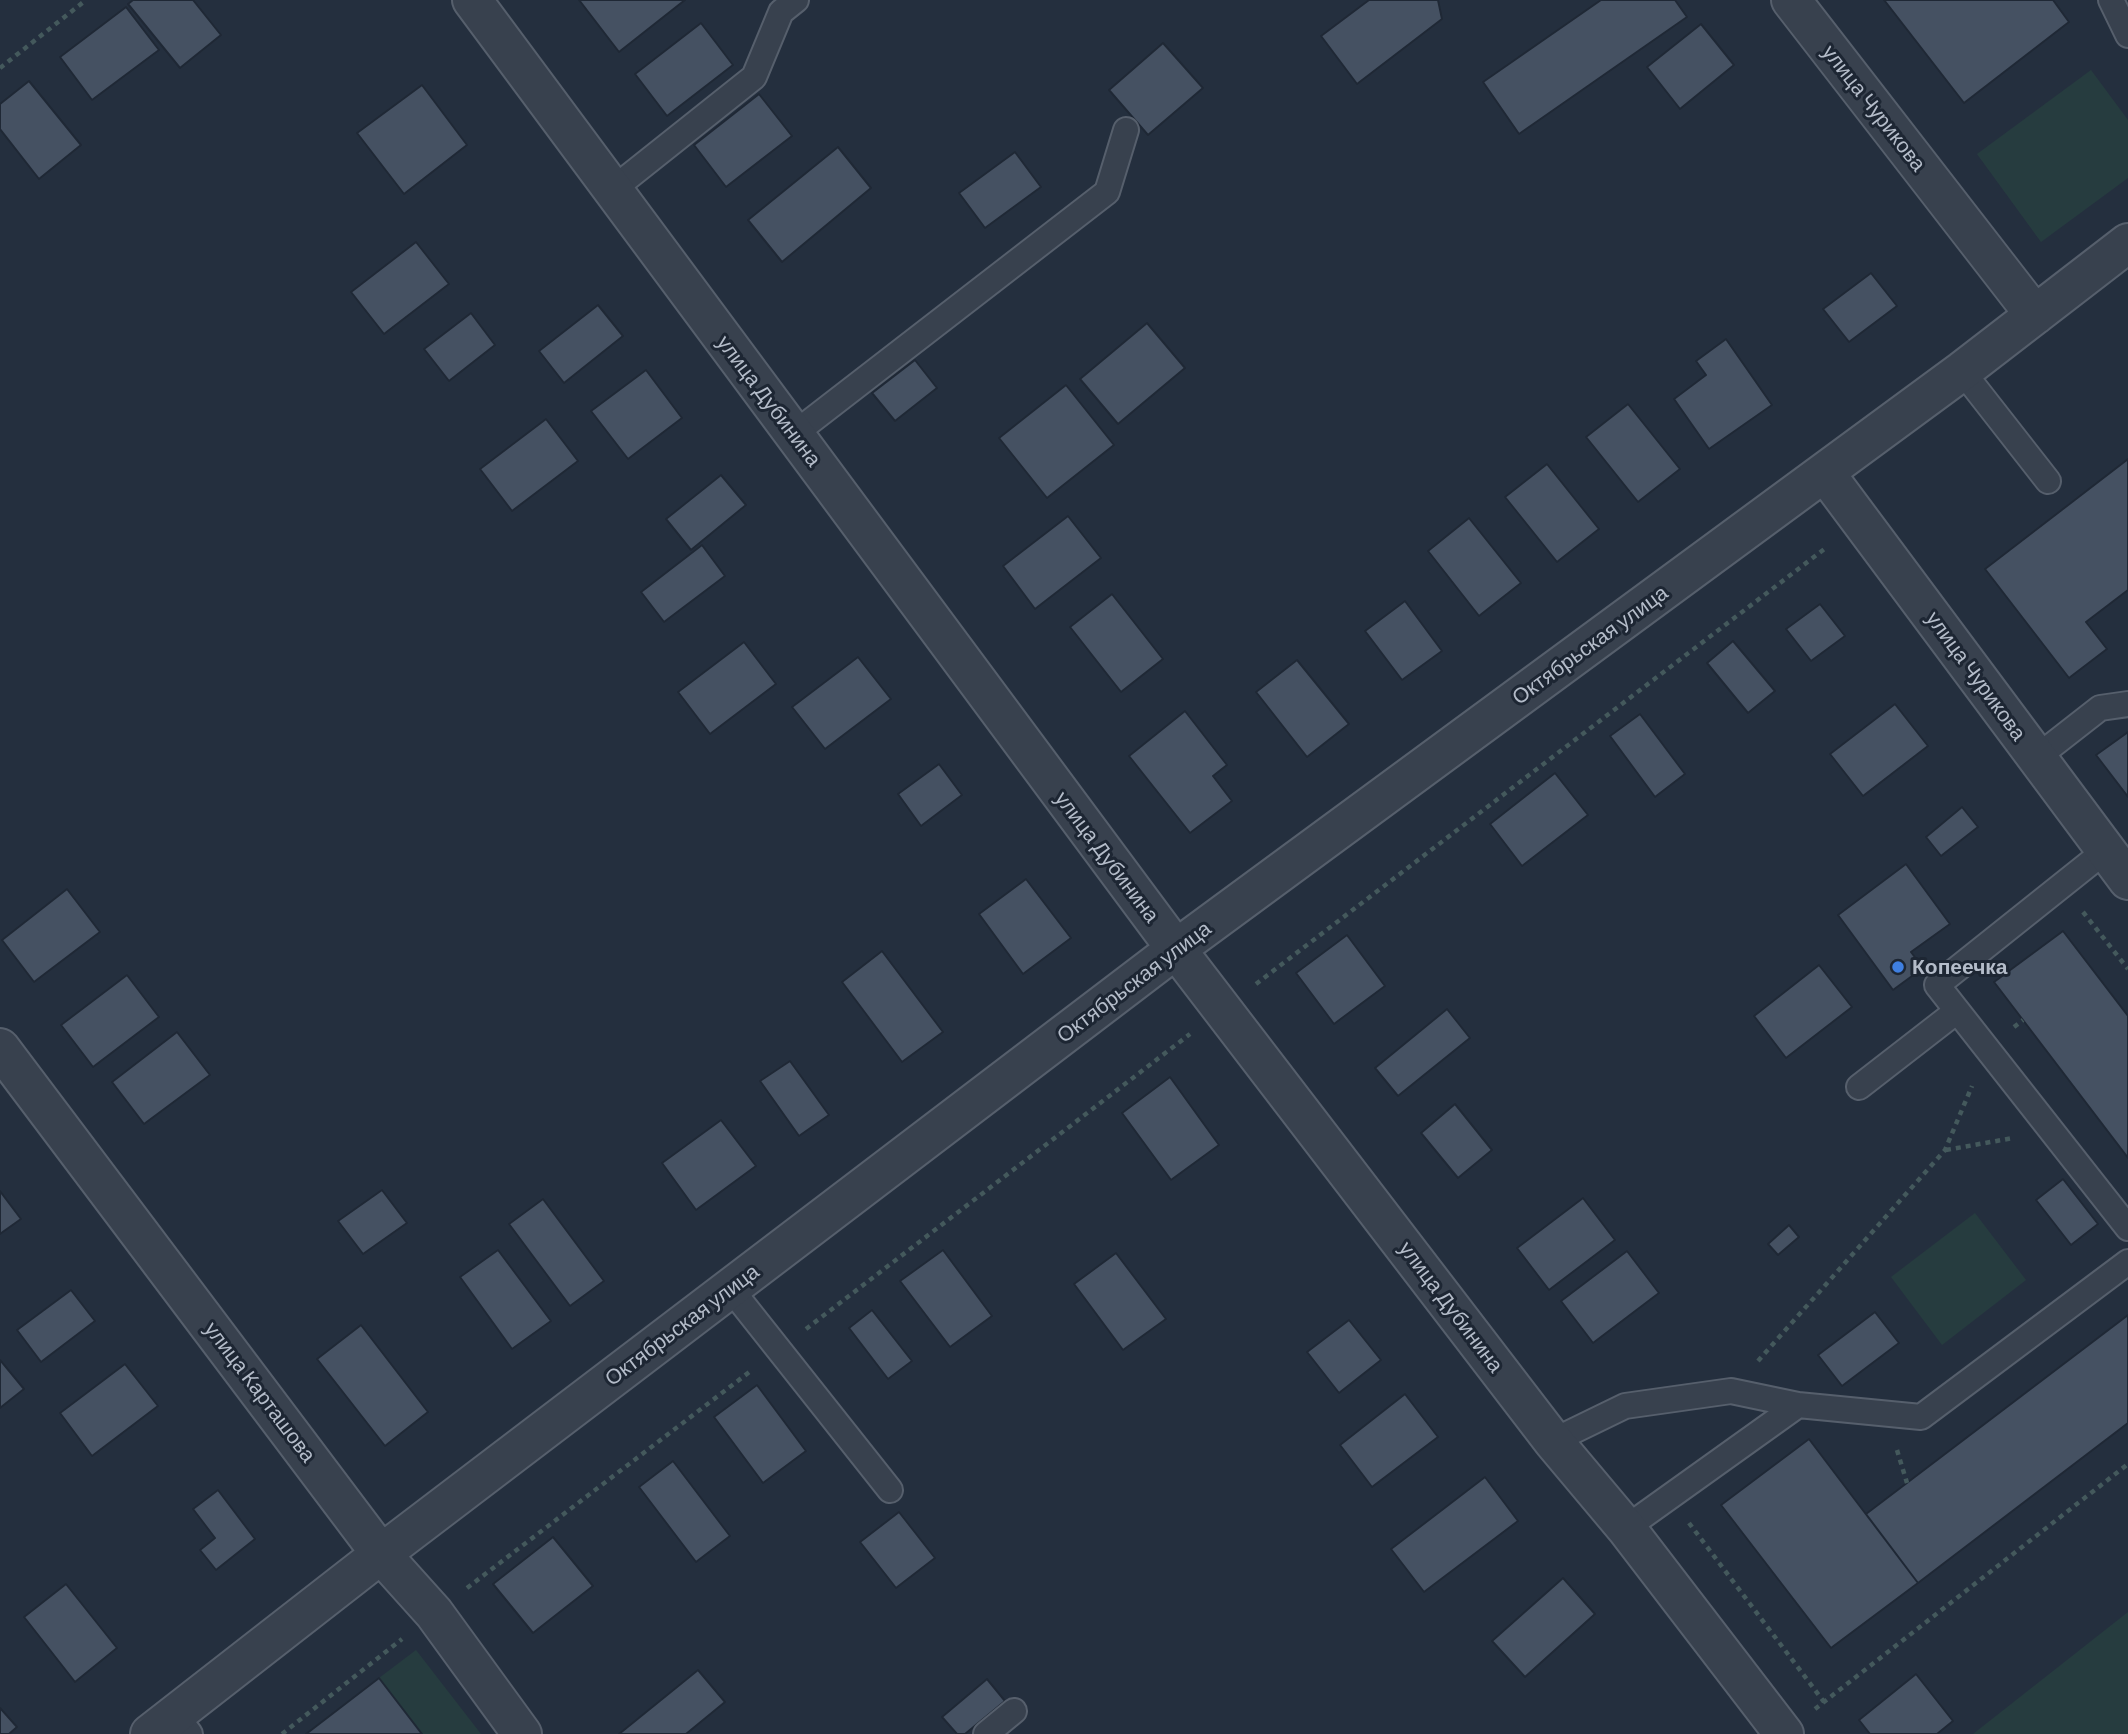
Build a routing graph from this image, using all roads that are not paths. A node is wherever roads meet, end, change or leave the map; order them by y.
1 (472, 0) edge
2 (796, 0) edge
3 (1791, 0) edge
4 (2111, 0) edge
5 (2128, 35) edge
6 (1126, 130) dead end
7 (612, 190) junction
8 (2128, 243) edge
9 (2035, 315) junction
10 (1962, 371) junction
11 (794, 435) junction
12 (1825, 472) junction
13 (2048, 481) dead end
14 (2128, 704) edge
15 (2036, 758) junction
16 (2117, 866) edge
17 (1176, 949) junction
18 (1957, 1010) junction
19 (0, 1048) edge
20 (1859, 1087) dead end
21 (2128, 1228) edge
22 (2128, 1262) edge
23 (730, 1288) junction
24 (1798, 1405) junction
25 (1553, 1441) junction
26 (890, 1490) dead end
27 (1626, 1528) junction
28 (382, 1554) junction
29 (1014, 1711) dead end
30 (1796, 1724) edge
31 (172, 1727) edge
32 (522, 1734) edge
33 (986, 1734) edge

1 - 7 street, улица Дубинина
2 - 7 lane
3 - 9 street, улица Чурикова
4 - 5 lane
6 - 11 lane
7 - 11 street, улица Дубинина
8 - 9 street, Октябрьская улица
9 - 10 street, Октябрьская улица
10 - 12 street, Октябрьская улица
10 - 13 lane
11 - 17 street, улица Дубинина
12 - 15 street, улица Чурикова
12 - 17 street, Октябрьская улица
14 - 15 lane
15 - 16 street, улица Чурикова
16 - 18 lane
17 - 23 street, Октябрьская улица
17 - 25 street, улица Дубинина
18 - 20 lane
18 - 21 lane
19 - 28 street, улица Карташова
22 - 24 lane
23 - 26 lane
23 - 28 street, Октябрьская улица
24 - 25 lane
24 - 27 lane
25 - 27 street, улица Дубинина
27 - 30 street, улица Дубинина
28 - 31 street, Октябрьская улица
28 - 32 street, улица Карташова
29 - 33 lane

